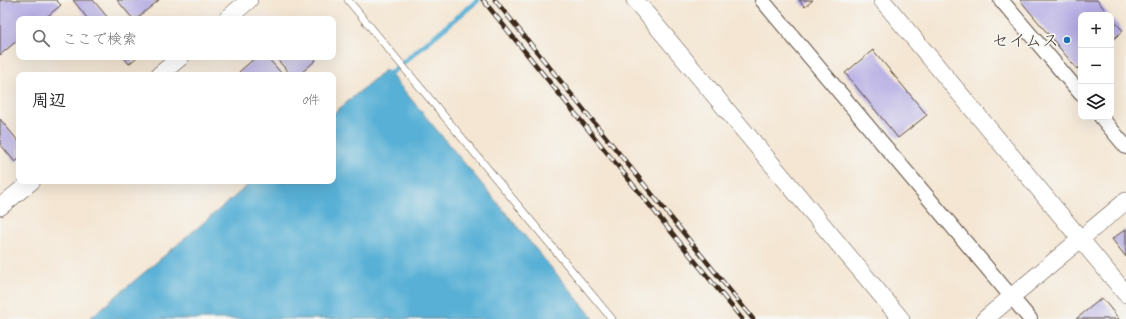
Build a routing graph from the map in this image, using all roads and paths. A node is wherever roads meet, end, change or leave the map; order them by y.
1 (250, 0) edge
2 (348, 0) edge
3 (635, 0) edge
4 (762, 0) edge
5 (882, 0) edge
6 (1001, 0) edge
7 (231, 16) edge
8 (177, 60) edge
9 (163, 72) edge
10 (1078, 90) edge
11 (1103, 120) edge
12 (1126, 147) edge
13 (28, 184) edge
14 (1126, 201) edge
15 (0, 208) edge
16 (1081, 239) junction
17 (1126, 294) edge
18 (1012, 297) junction
19 (612, 319) edge
20 (901, 319) edge
21 (985, 319) edge
22 (1030, 319) edge

1 - 7 street
2 - 19 lane
3 - 20 street
4 - 18 street
5 - 16 street
6 - 10 street
8 - 9 street
11 - 12 street
13 - 15 street
14 - 16 street
16 - 17 street
16 - 18 street
18 - 21 street
18 - 22 street

